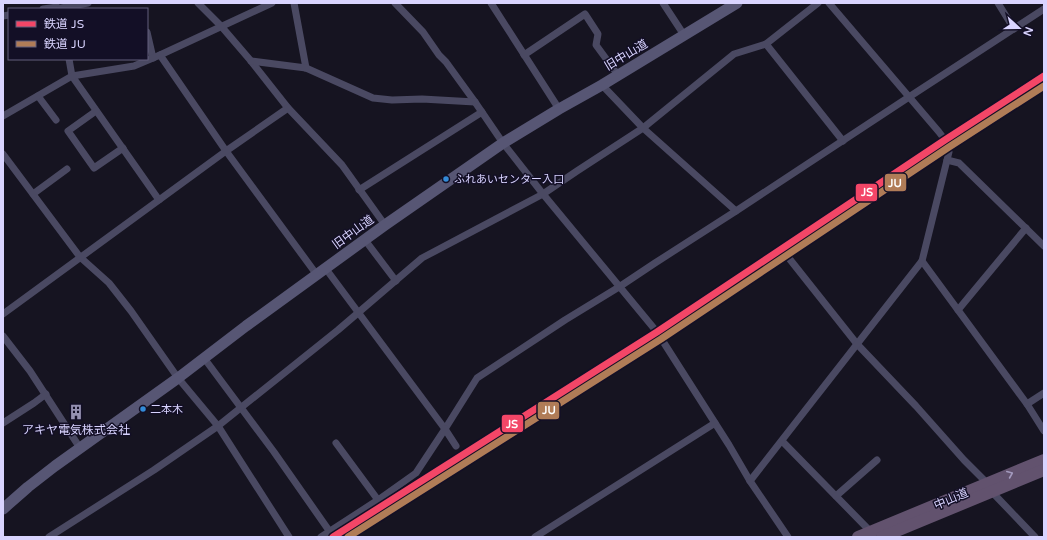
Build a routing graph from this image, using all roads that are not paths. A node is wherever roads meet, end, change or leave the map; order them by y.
1 (88, 3) edge
2 (198, 3) edge
3 (272, 3) edge
4 (294, 3) edge
5 (395, 3) edge
6 (491, 3) edge
7 (663, 3) edge
8 (737, 3) edge
9 (818, 3) edge
10 (829, 3) edge
11 (998, 3) edge
12 (59, 7) edge
13 (1044, 9) edge
14 (221, 26) junction
15 (1014, 29) junction
16 (684, 35) junction
17 (148, 36) edge
18 (766, 44) junction
19 (524, 54) junction
20 (160, 55) junction
21 (153, 58) junction
22 (69, 60) edge
23 (251, 61) junction
24 (306, 68) junction
25 (618, 75) junction
26 (72, 76) junction
27 (602, 85) junction
28 (38, 96) junction
29 (909, 97) junction
30 (475, 102) junction
31 (288, 108) junction
32 (559, 109) junction
33 (96, 110) junction
34 (482, 112) junction
35 (3, 116) edge
36 (56, 120) dead end
37 (643, 128) junction
38 (843, 141) junction
39 (503, 143) junction
40 (123, 148) junction
41 (226, 151) junction
42 (3, 154) edge
43 (947, 160) junction
44 (67, 169) dead end
45 (359, 190) junction
46 (33, 194) junction
47 (543, 194) junction
48 (159, 200) junction
49 (736, 211) junction
50 (386, 225) junction
51 (1026, 228) junction
52 (365, 240) junction
53 (1044, 244) edge
54 (80, 257) junction
55 (788, 257) dead end
56 (922, 261) junction
57 (321, 272) junction
58 (396, 281) junction
59 (619, 287) junction
60 (958, 310) junction
61 (358, 313) junction
62 (3, 314) edge
63 (3, 336) edge
64 (858, 344) junction
65 (204, 358) junction
66 (178, 378) junction
67 (1044, 393) edge
68 (46, 394) junction
69 (1027, 404) junction
70 (241, 408) junction
71 (3, 423) edge
72 (715, 423) junction
73 (218, 426) junction
74 (445, 430) junction
75 (1044, 430) edge
76 (782, 441) junction
77 (336, 443) dead end
78 (456, 446) dead end
79 (80, 448) junction
80 (877, 460) dead end
81 (1044, 460) edge
82 (1044, 470) edge
83 (750, 481) junction
84 (990, 488) junction
85 (836, 496) junction
86 (378, 500) junction
87 (3, 509) edge
88 (330, 532) junction
89 (876, 534) edge
90 (49, 537) edge
91 (289, 537) edge
92 (321, 537) edge
93 (535, 537) edge
94 (788, 537) edge
95 (858, 537) edge
96 (1035, 537) edge

1 - 12 street
2 - 14 street
3 - 14 street
4 - 24 street
5 - 30 street
6 - 19 street
7 - 16 street
8 - 16 main road, 旧中山道
9 - 18 street
10 - 29 street
11 - 15 street
13 - 15 street
14 - 20 street
14 - 23 street
15 - 29 street
16 - 25 main road, 旧中山道
17 - 21 street
18 - 37 street
18 - 38 street
19 - 25 street
19 - 32 street
20 - 21 street
20 - 41 street
21 - 26 street
22 - 26 street
23 - 24 street
23 - 31 street
24 - 30 street
25 - 27 main road, 旧中山道
26 - 28 street
26 - 33 street
27 - 32 main road, 旧中山道
27 - 37 street
28 - 35 street
28 - 36 street
29 - 38 street
29 - 43 street
30 - 34 street
31 - 41 street
31 - 45 street
32 - 39 main road, 旧中山道
33 - 40 street
33 - 40 street
34 - 39 street
34 - 45 street
37 - 47 street
37 - 49 street
38 - 49 street
39 - 47 street
39 - 50 main road, 旧中山道
40 - 48 street
41 - 48 street
41 - 57 street
42 - 46 street
43 - 51 street
43 - 56 street
44 - 46 street
45 - 50 street
46 - 54 street
47 - 58 street
47 - 59 street
48 - 54 street
49 - 59 street
50 - 52 main road, 旧中山道
51 - 53 street
51 - 60 street
52 - 57 main road, 旧中山道
52 - 58 street
54 - 62 street
54 - 66 street
55 - 64 street
56 - 60 street
56 - 64 street
57 - 61 street
57 - 65 main road, 旧中山道
58 - 61 street
59 - 72 street
59 - 74 street
60 - 69 street
61 - 70 street
61 - 74 street
63 - 68 street
64 - 76 street
64 - 84 street
65 - 66 main road, 旧中山道
65 - 70 street
66 - 73 street
66 - 79 main road, 旧中山道
67 - 69 street
68 - 71 street
68 - 79 street
69 - 75 street
70 - 73 street
70 - 88 street
72 - 83 street
72 - 93 street
73 - 90 street
73 - 91 street
74 - 78 street
74 - 86 street
76 - 83 street
76 - 85 street
77 - 86 street
79 - 87 main road, 旧中山道
80 - 85 street
84 -> 81 highway, 中山道
82 - 84 highway, 中山道
83 - 94 street
84 - 89 highway, 中山道
84 - 96 street
85 - 89 street
86 - 88 street
88 - 92 street
89 - 95 highway, 中山道

